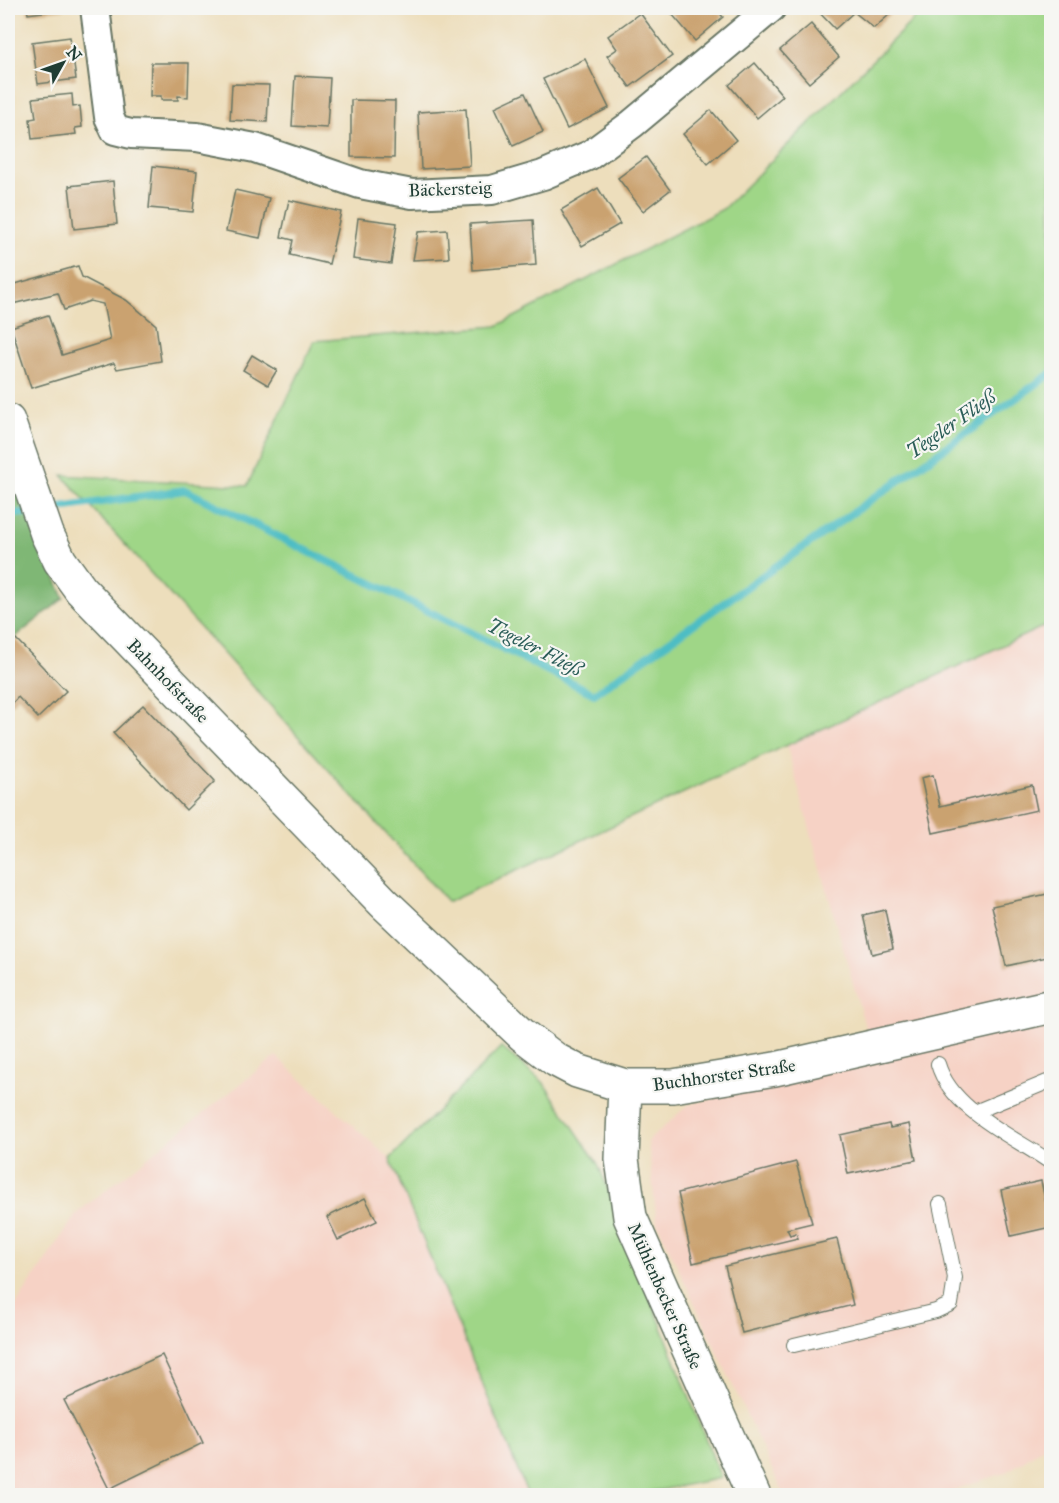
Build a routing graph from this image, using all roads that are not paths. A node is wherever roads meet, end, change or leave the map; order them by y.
1 (95, 8) edge
2 (771, 8) edge
3 (8, 421) edge
4 (384, 903) joint
5 (1052, 1006) edge
6 (938, 1064) dead end
7 (1052, 1080) edge
8 (625, 1086) junction
9 (975, 1112) junction
10 (1047, 1160) dead end
11 (940, 1204) dead end
12 (794, 1345) dead end
13 (753, 1495) edge

1 - 2 street, Bäckersteig
3 - 4 main road, Bahnhofstraße
4 - 8 main road, Buchhorster Straße
5 - 8 main road, Buchhorster Straße
6 - 9 lane
7 - 9 lane
8 - 13 main road, Mühlenbecker Straße
9 - 10 lane
11 - 12 lane

